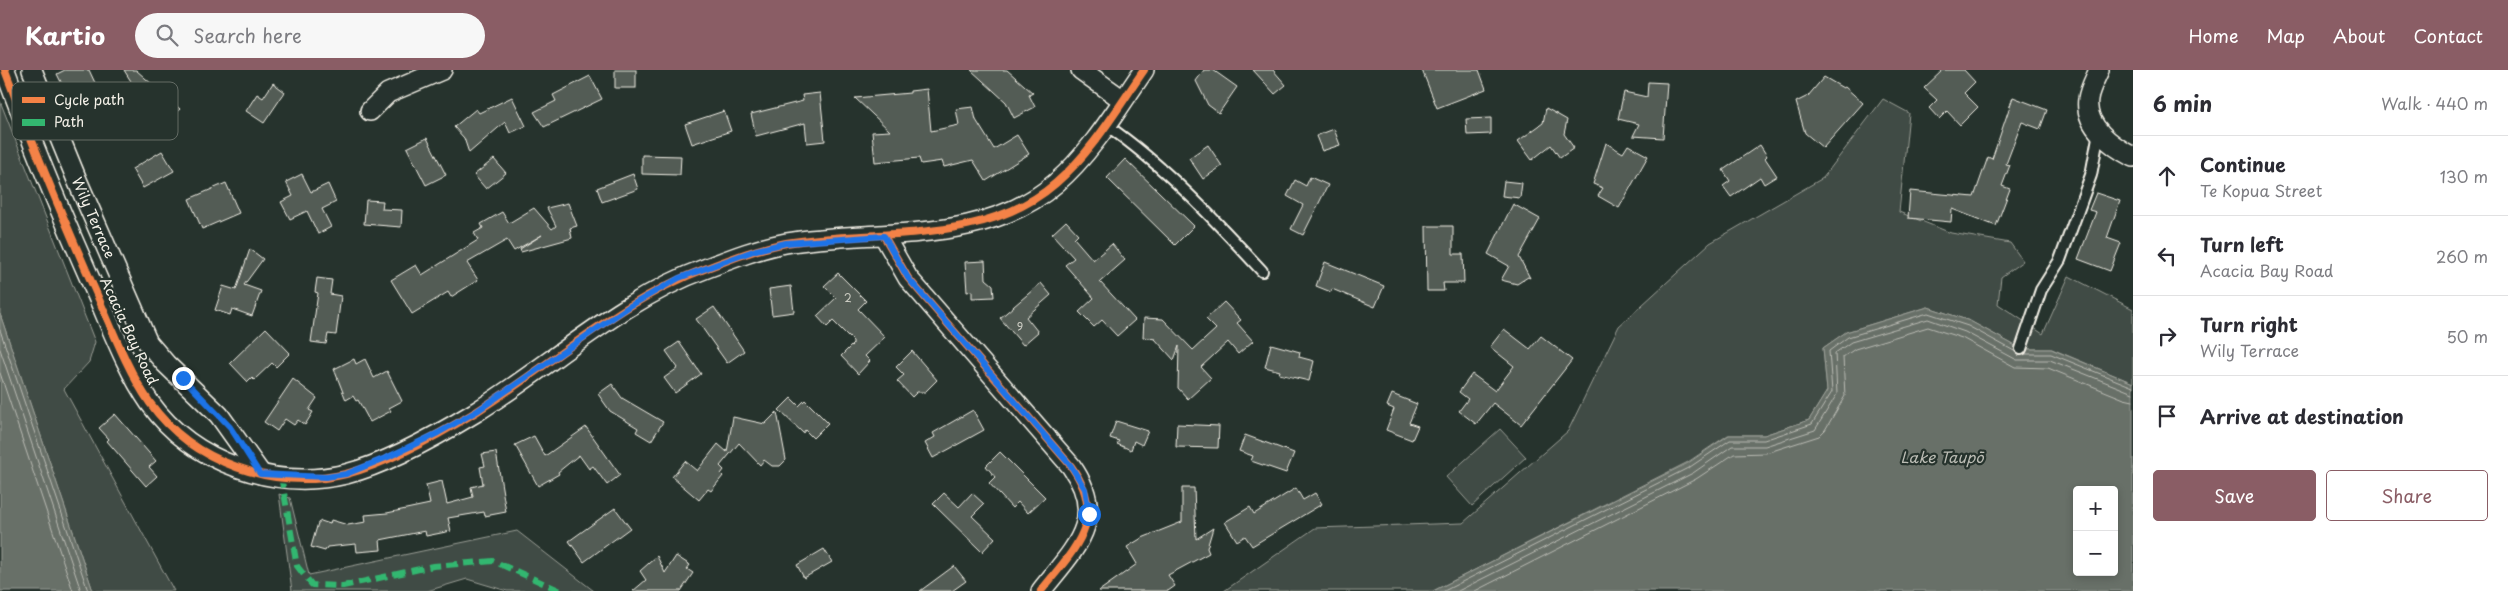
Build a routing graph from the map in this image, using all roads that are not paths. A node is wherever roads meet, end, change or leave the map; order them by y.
1 (5, 70) edge
2 (32, 70) edge
3 (442, 70) edge
4 (1081, 70) edge
5 (1144, 70) edge
6 (2099, 70) edge
7 (37, 82) edge
8 (12, 88) edge
9 (1123, 100) junction
10 (370, 111) dead end
11 (1106, 125) junction
12 (2099, 132) junction
13 (32, 140) edge
14 (61, 140) edge
15 (2133, 157) edge
16 (884, 236) junction
17 (1262, 271) dead end
18 (2021, 349) dead end
19 (260, 474) junction
20 (1041, 591) edge

1 - 8 street, Acacia Bay Road
2 - 7 street, Wily Terrace
3 - 10 street
4 - 9 street
5 - 9 street, Acacia Bay Road
6 - 12 street
9 - 11 street, Acacia Bay Road
11 - 16 street, Acacia Bay Road
11 - 17 lane
12 - 15 street
12 - 18 lane
13 - 19 street, Acacia Bay Road
14 - 19 street, Wily Terrace
16 - 19 street, Acacia Bay Road
16 - 20 street

